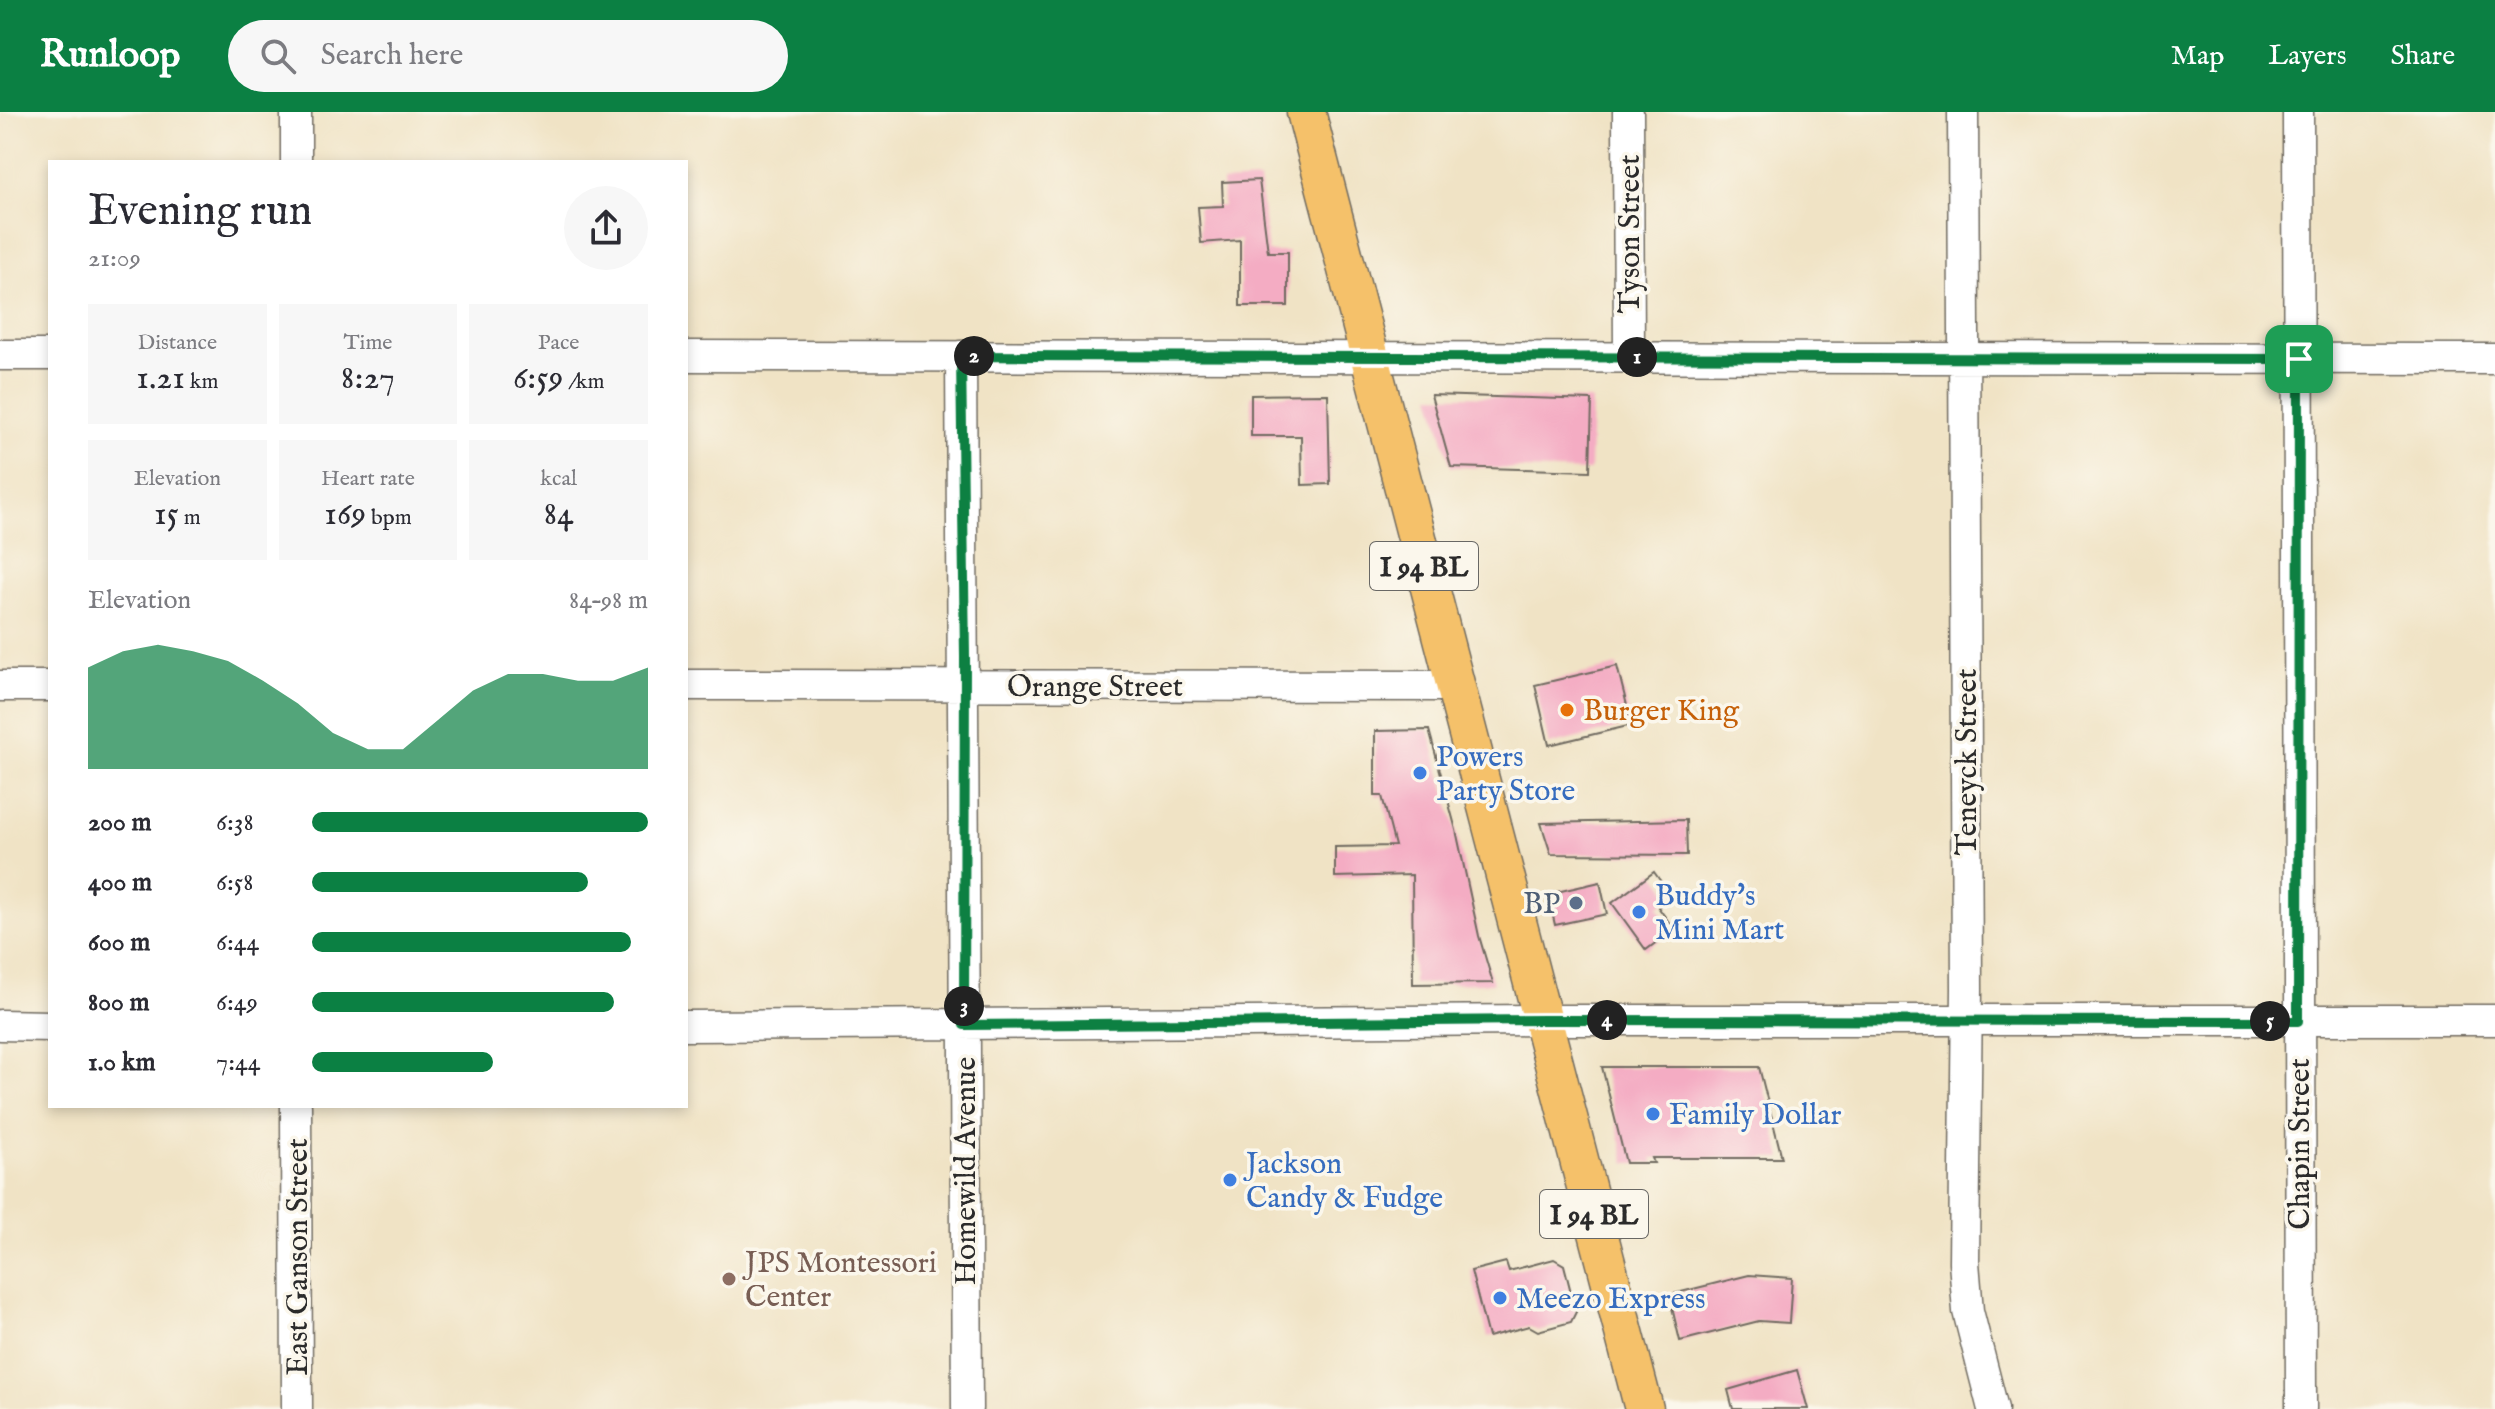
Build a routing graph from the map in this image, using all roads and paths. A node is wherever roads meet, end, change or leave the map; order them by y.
1 (296, 112) edge
2 (1306, 112) edge
3 (1628, 112) edge
4 (1963, 112) edge
5 (2298, 112) edge
6 (296, 160) edge
7 (0, 355) edge
8 (48, 355) edge
9 (688, 356) edge
10 (961, 356) junction
11 (1629, 357) junction
12 (1370, 358) junction
13 (1963, 358) junction
14 (2299, 359) junction
15 (2495, 359) edge
16 (688, 685) edge
17 (0, 686) edge
18 (48, 686) edge
19 (965, 686) junction
20 (1456, 686) junction
21 (1967, 1019) junction
22 (1544, 1020) junction
23 (2495, 1020) edge
24 (2298, 1021) junction
25 (0, 1025) edge
26 (964, 1025) junction
27 (48, 1026) edge
28 (688, 1026) edge
29 (296, 1108) edge
30 (297, 1409) edge
31 (967, 1409) edge
32 (1644, 1409) edge
33 (1993, 1409) edge
34 (2301, 1409) edge

1 - 6 street
2 - 12 main road, I 94 BL
3 - 11 street, Tyson Street
4 - 13 street, Teneyck Street
5 - 14 street, Chapin Street
7 - 8 street
9 - 10 street
10 - 12 street
10 - 19 street, Homewild Avenue
11 - 12 street
11 - 13 street
12 - 20 main road, I 94 BL
13 - 14 street
13 - 21 street, Teneyck Street
14 - 15 street
14 - 24 street, Chapin Street
16 - 19 street, Orange Street
17 - 18 street
19 - 20 street, Orange Street
19 - 26 street, Homewild Avenue
20 - 22 main road, I 94 BL
21 - 22 street
21 - 24 street
21 - 33 street, Teneyck Street
22 - 26 street
22 - 32 main road, I 94 BL
23 - 24 street
24 - 34 street, Chapin Street
25 - 27 street
26 - 28 street
26 - 31 street, Homewild Avenue
29 - 30 street, East Ganson Street

